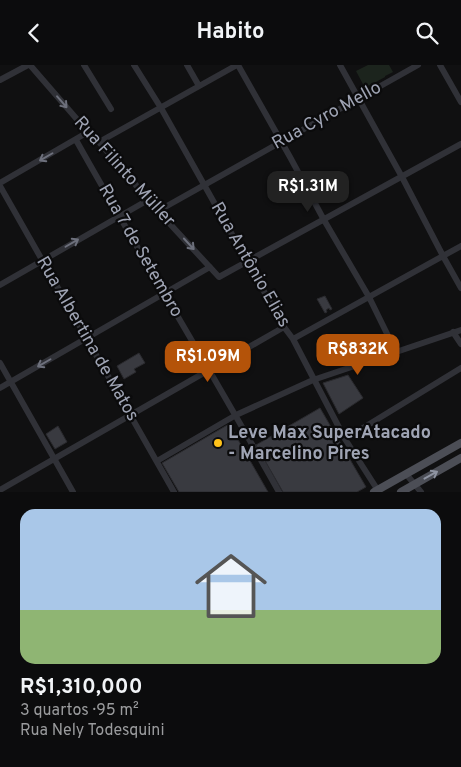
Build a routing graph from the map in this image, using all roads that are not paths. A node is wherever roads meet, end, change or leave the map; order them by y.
1 (29, 65) edge
2 (84, 65) edge
3 (134, 65) edge
4 (187, 65) edge
5 (237, 65) edge
6 (340, 65) edge
7 (418, 65) edge
8 (440, 65) edge
9 (0, 80) edge
10 (199, 86) junction
11 (358, 99) junction
12 (461, 101) edge
13 (161, 108) junction
14 (111, 109) dead end
15 (88, 132) junction
16 (76, 140) junction
17 (100, 142) junction
18 (282, 142) junction
19 (461, 144) edge
20 (402, 177) junction
21 (0, 185) edge
22 (205, 186) junction
23 (148, 200) junction
24 (158, 211) junction
25 (119, 217) junction
26 (324, 219) junction
27 (461, 246) edge
28 (443, 256) junction
29 (42, 261) junction
30 (247, 261) junction
31 (210, 267) junction
32 (0, 285) edge
33 (461, 288) edge
34 (164, 293) junction
35 (369, 297) junction
36 (284, 327) junction
37 (461, 330) edge
38 (452, 332) junction
39 (86, 339) junction
40 (293, 339) junction
41 (461, 344) edge
42 (396, 352) junction
43 (0, 363) edge
44 (461, 368) edge
45 (209, 369) junction
46 (313, 380) junction
47 (11, 382) junction
48 (0, 389) edge
49 (131, 415) junction
50 (236, 415) junction
51 (345, 439) junction
52 (461, 443) edge
53 (461, 458) edge
54 (54, 459) junction
55 (157, 461) junction
56 (406, 474) junction
57 (415, 484) junction
58 (0, 489) edge
59 (377, 491) edge
60 (73, 492) edge
61 (174, 492) edge
62 (279, 492) edge
63 (401, 492) edge
64 (421, 492) edge

1 - 9 street
1 -> 15 street, Rua Filinto Müller
2 - 14 street
3 - 13 street, Rua Antônio Elias
4 - 10 street
5 - 10 street
5 - 18 street
6 - 11 street
7 - 11 street, Rua Cyro Mello
8 - 12 street
10 - 13 street
11 - 18 street, Rua Cyro Mello
11 - 20 street
13 - 17 street
13 - 22 street, Rua Antônio Elias
15 - 16 street
15 - 17 street, Rua Filinto Müller
16 -> 21 street
16 - 25 street, Rua 7 de Setembro
17 - 23 street, Rua Filinto Müller
18 - 22 street, Rua Cyro Mello
18 - 26 street
19 - 20 street
20 - 26 street
20 - 28 street
21 - 29 street, Rua Albertina de Matos
22 - 24 street, Rua Cyro Mello
22 - 30 street, Rua Antônio Elias
23 - 24 street, Rua Filinto Müller
23 - 25 street
24 -> 31 street, Rua Filinto Müller
29 -> 25 street
25 - 34 street, Rua 7 de Setembro
26 - 30 street
26 - 35 street
27 - 28 street
28 - 33 street
28 - 35 street
29 - 32 street
29 - 39 street, Rua Albertina de Matos
30 - 31 street, Rua Filinto Müller
30 - 36 street, Rua Antônio Elias
31 - 34 street
34 - 39 street
34 - 45 street, Rua 7 de Setembro
35 - 40 street
35 - 42 street
36 - 40 street, Rua Antônio Elias
36 - 45 street
37 - 38 street
38 - 41 street
38 - 42 street
39 -> 47 street
39 - 49 street, Rua Albertina de Matos
40 - 46 street, Rua Antônio Elias
42 - 46 street
43 - 47 street
44 - 51 street
45 - 49 street
45 - 50 street, Rua 7 de Setembro
46 - 50 street
46 - 51 street, Rua Antônio Elias
47 - 48 street
47 - 54 street
49 - 54 street
49 - 55 street, Rua Albertina de Matos
50 - 55 street
50 - 62 street, Rua 7 de Setembro
51 - 59 street, Rua Antônio Elias
52 - 56 main road
57 -> 53 main road
54 - 58 street
54 - 60 street
55 - 61 street, Rua Albertina de Matos
56 - 57 street
56 - 59 main road
57 - 63 main road
57 - 64 street

